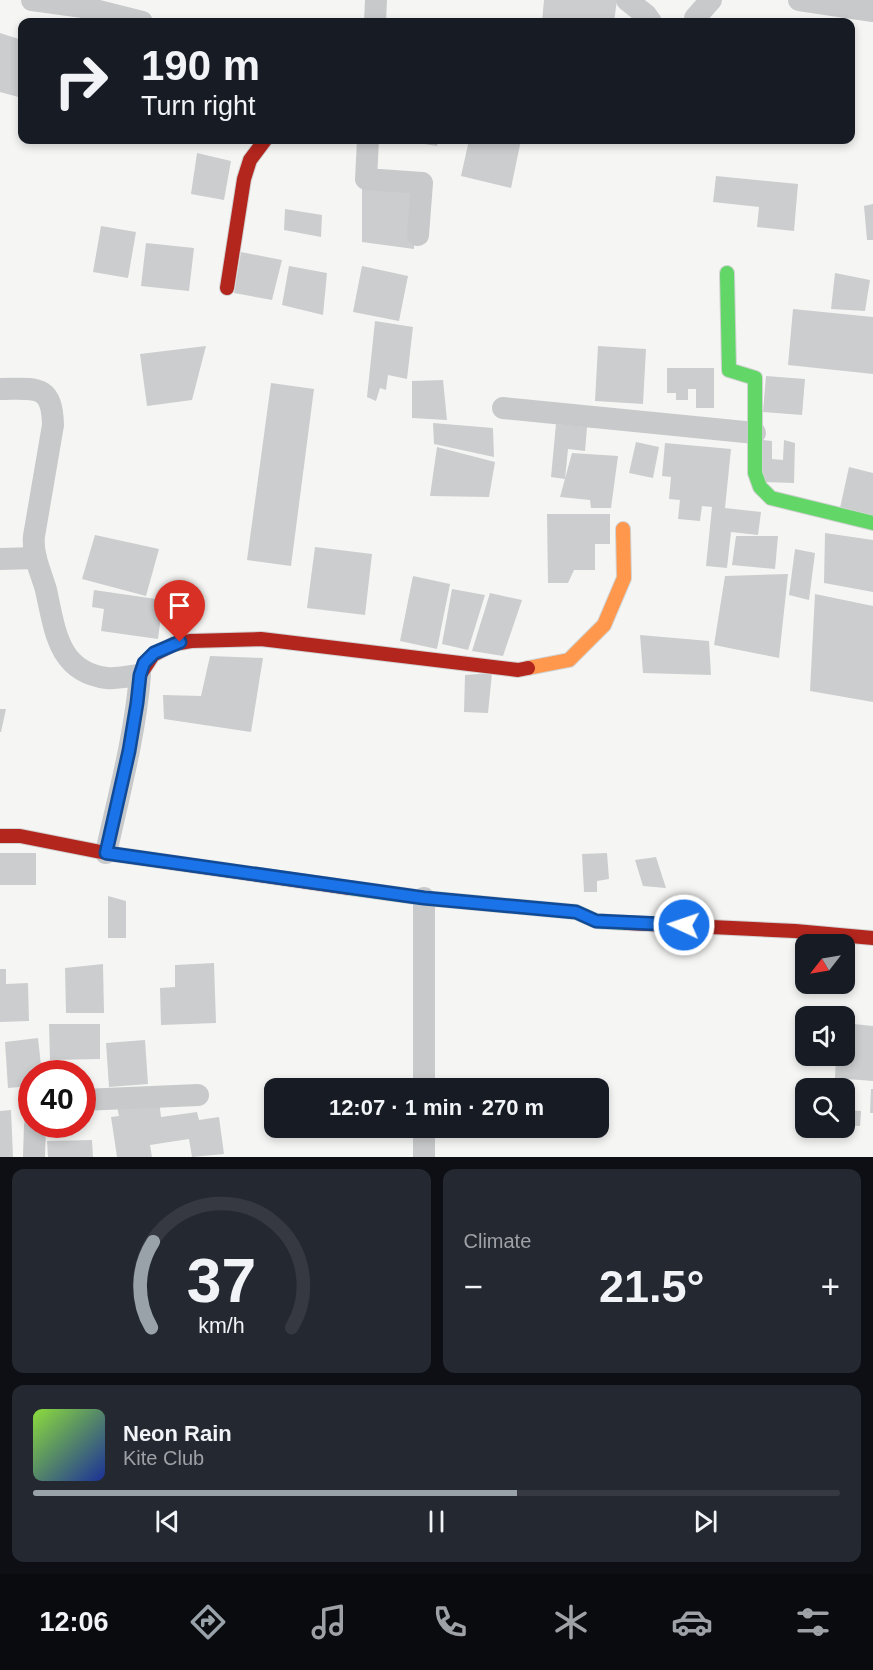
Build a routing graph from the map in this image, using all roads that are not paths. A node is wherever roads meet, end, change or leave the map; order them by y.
1 (32, 0) edge
2 (376, 0) edge
3 (627, 0) edge
4 (711, 0) edge
5 (799, 0) edge
6 (873, 11) edge
7 (126, 18) edge
8 (375, 18) edge
9 (648, 18) edge
10 (695, 18) edge
11 (262, 144) edge
12 (368, 144) edge
13 (418, 235) dead end
14 (727, 273) dead end
15 (227, 288) dead end
16 (0, 389) edge
17 (503, 408) dead end
18 (755, 433) junction
19 (873, 523) edge
20 (623, 529) dead end
21 (36, 558) junction
22 (0, 559) edge
23 (140, 675) junction
24 (0, 836) edge
25 (106, 853) junction
26 (424, 898) junction
27 (873, 938) edge
28 (424, 1078) edge
29 (198, 1095) dead end
30 (96, 1099) edge
31 (35, 1138) edge
32 (424, 1138) edge
33 (34, 1157) edge
34 (424, 1157) edge

1 - 7 street
2 - 8 street
3 - 9 street
4 - 10 street
5 - 6 street
11 - 15 street
12 - 13 street
14 - 18 street
16 - 21 street
17 - 18 street
18 - 19 street
20 - 23 street
21 - 22 street
21 - 23 street
23 - 25 street
24 - 25 street
25 - 26 street
26 - 27 street
26 - 28 street
29 - 30 street
31 - 33 street
32 - 34 street

